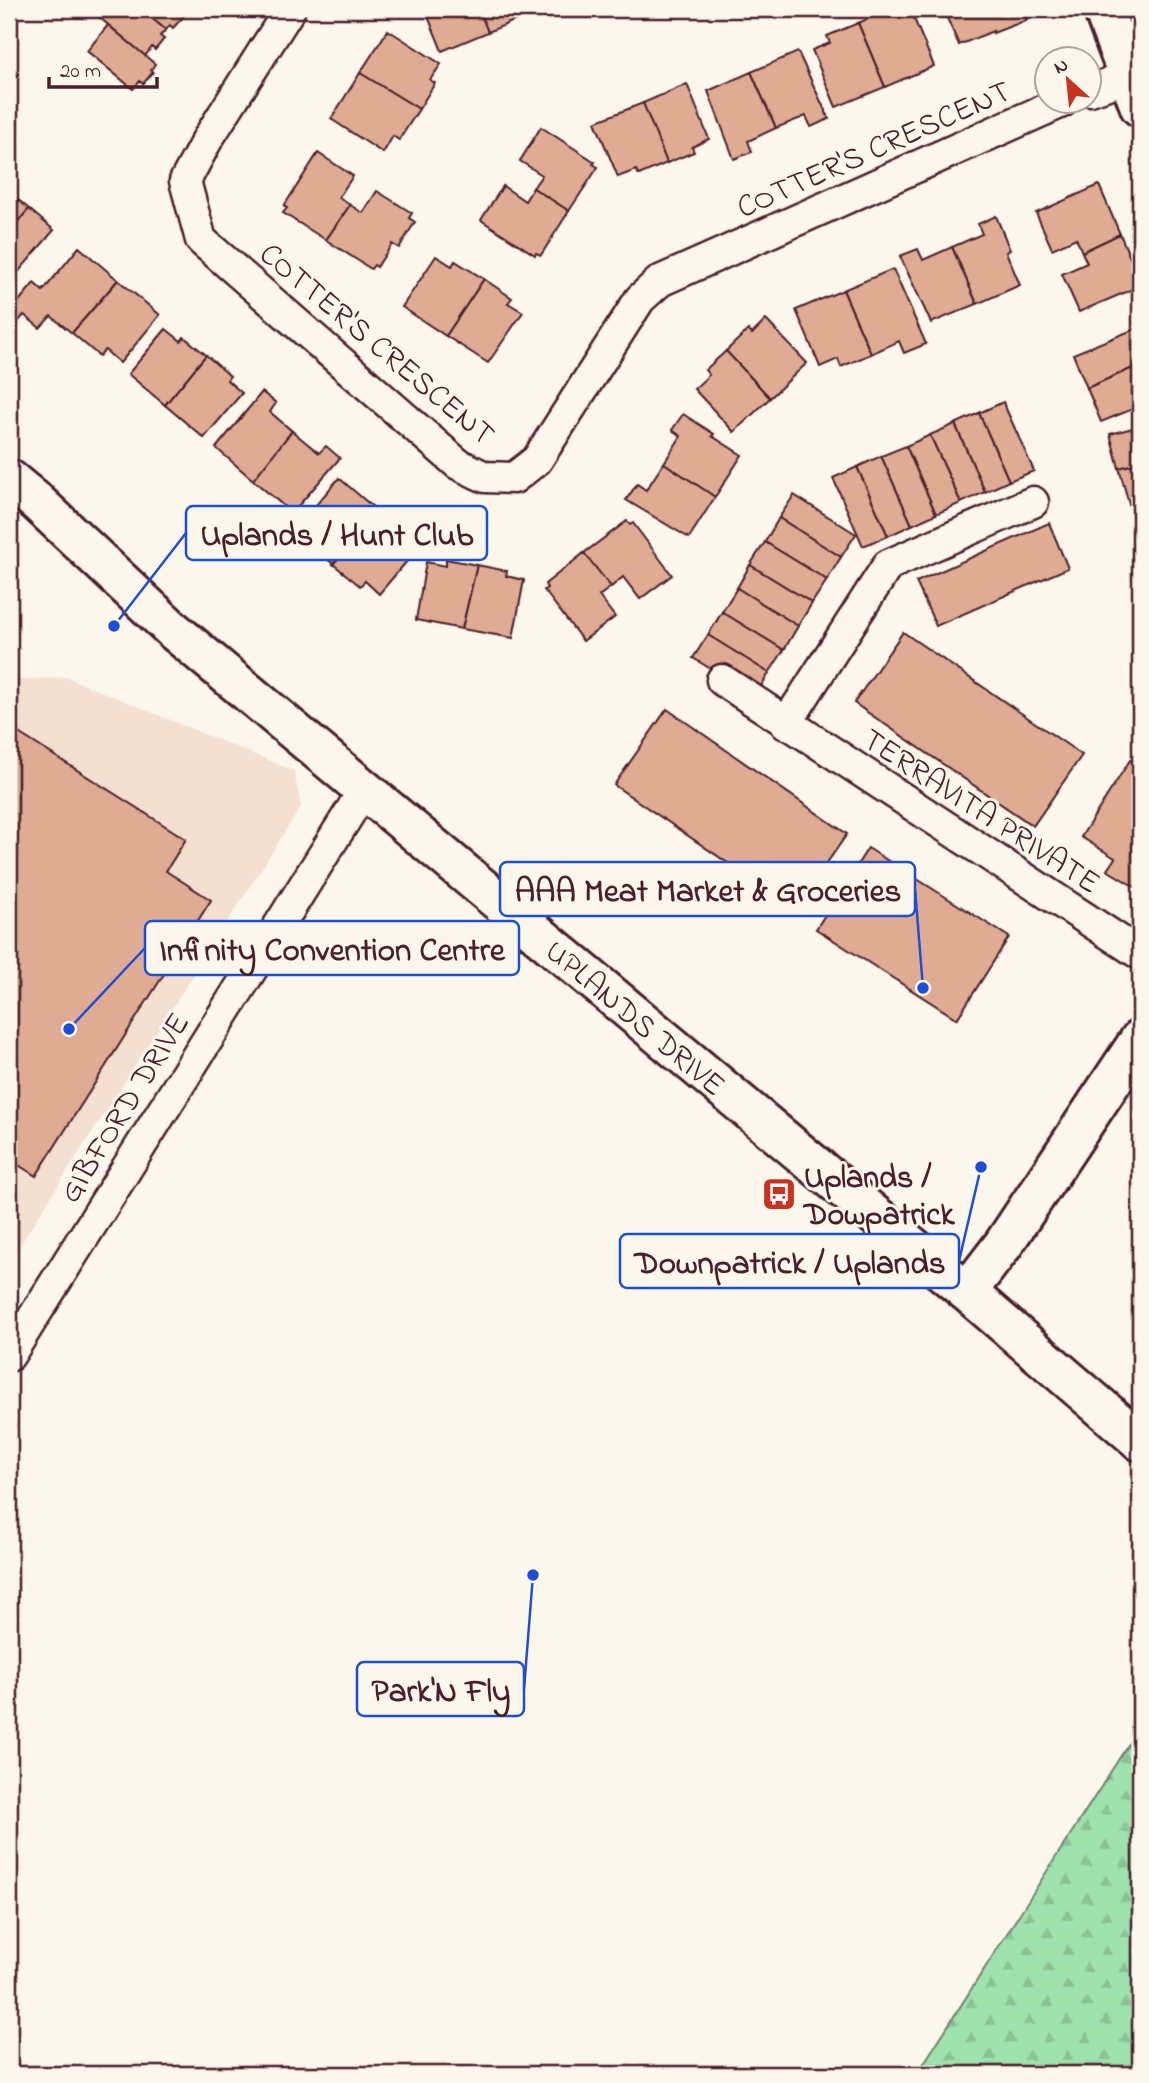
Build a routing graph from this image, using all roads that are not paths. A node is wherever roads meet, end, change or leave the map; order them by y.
1 (290, 9) edge
2 (1103, 9) edge
3 (1104, 91) edge
4 (1134, 92) edge
5 (1034, 114) edge
6 (9, 479) edge
7 (1033, 502) dead end
8 (722, 680) dead end
9 (786, 723) junction
10 (364, 790) junction
11 (1140, 954) edge
12 (1140, 1039) edge
13 (967, 1292) junction
14 (9, 1356) edge
15 (1140, 1441) edge

1 - 5 street, COTTER'S CRESCENT
2 - 4 main road
3 - 4 street
6 - 10 main road, UPLANDS DRIVE
7 - 9 street
8 - 9 street, TERRAVITA PRIVATE
9 - 11 street, TERRAVITA PRIVATE
10 - 13 main road, UPLANDS DRIVE
10 - 14 street, GIBFORD DRIVE
12 - 13 main road
13 - 15 main road, UPLANDS DRIVE

